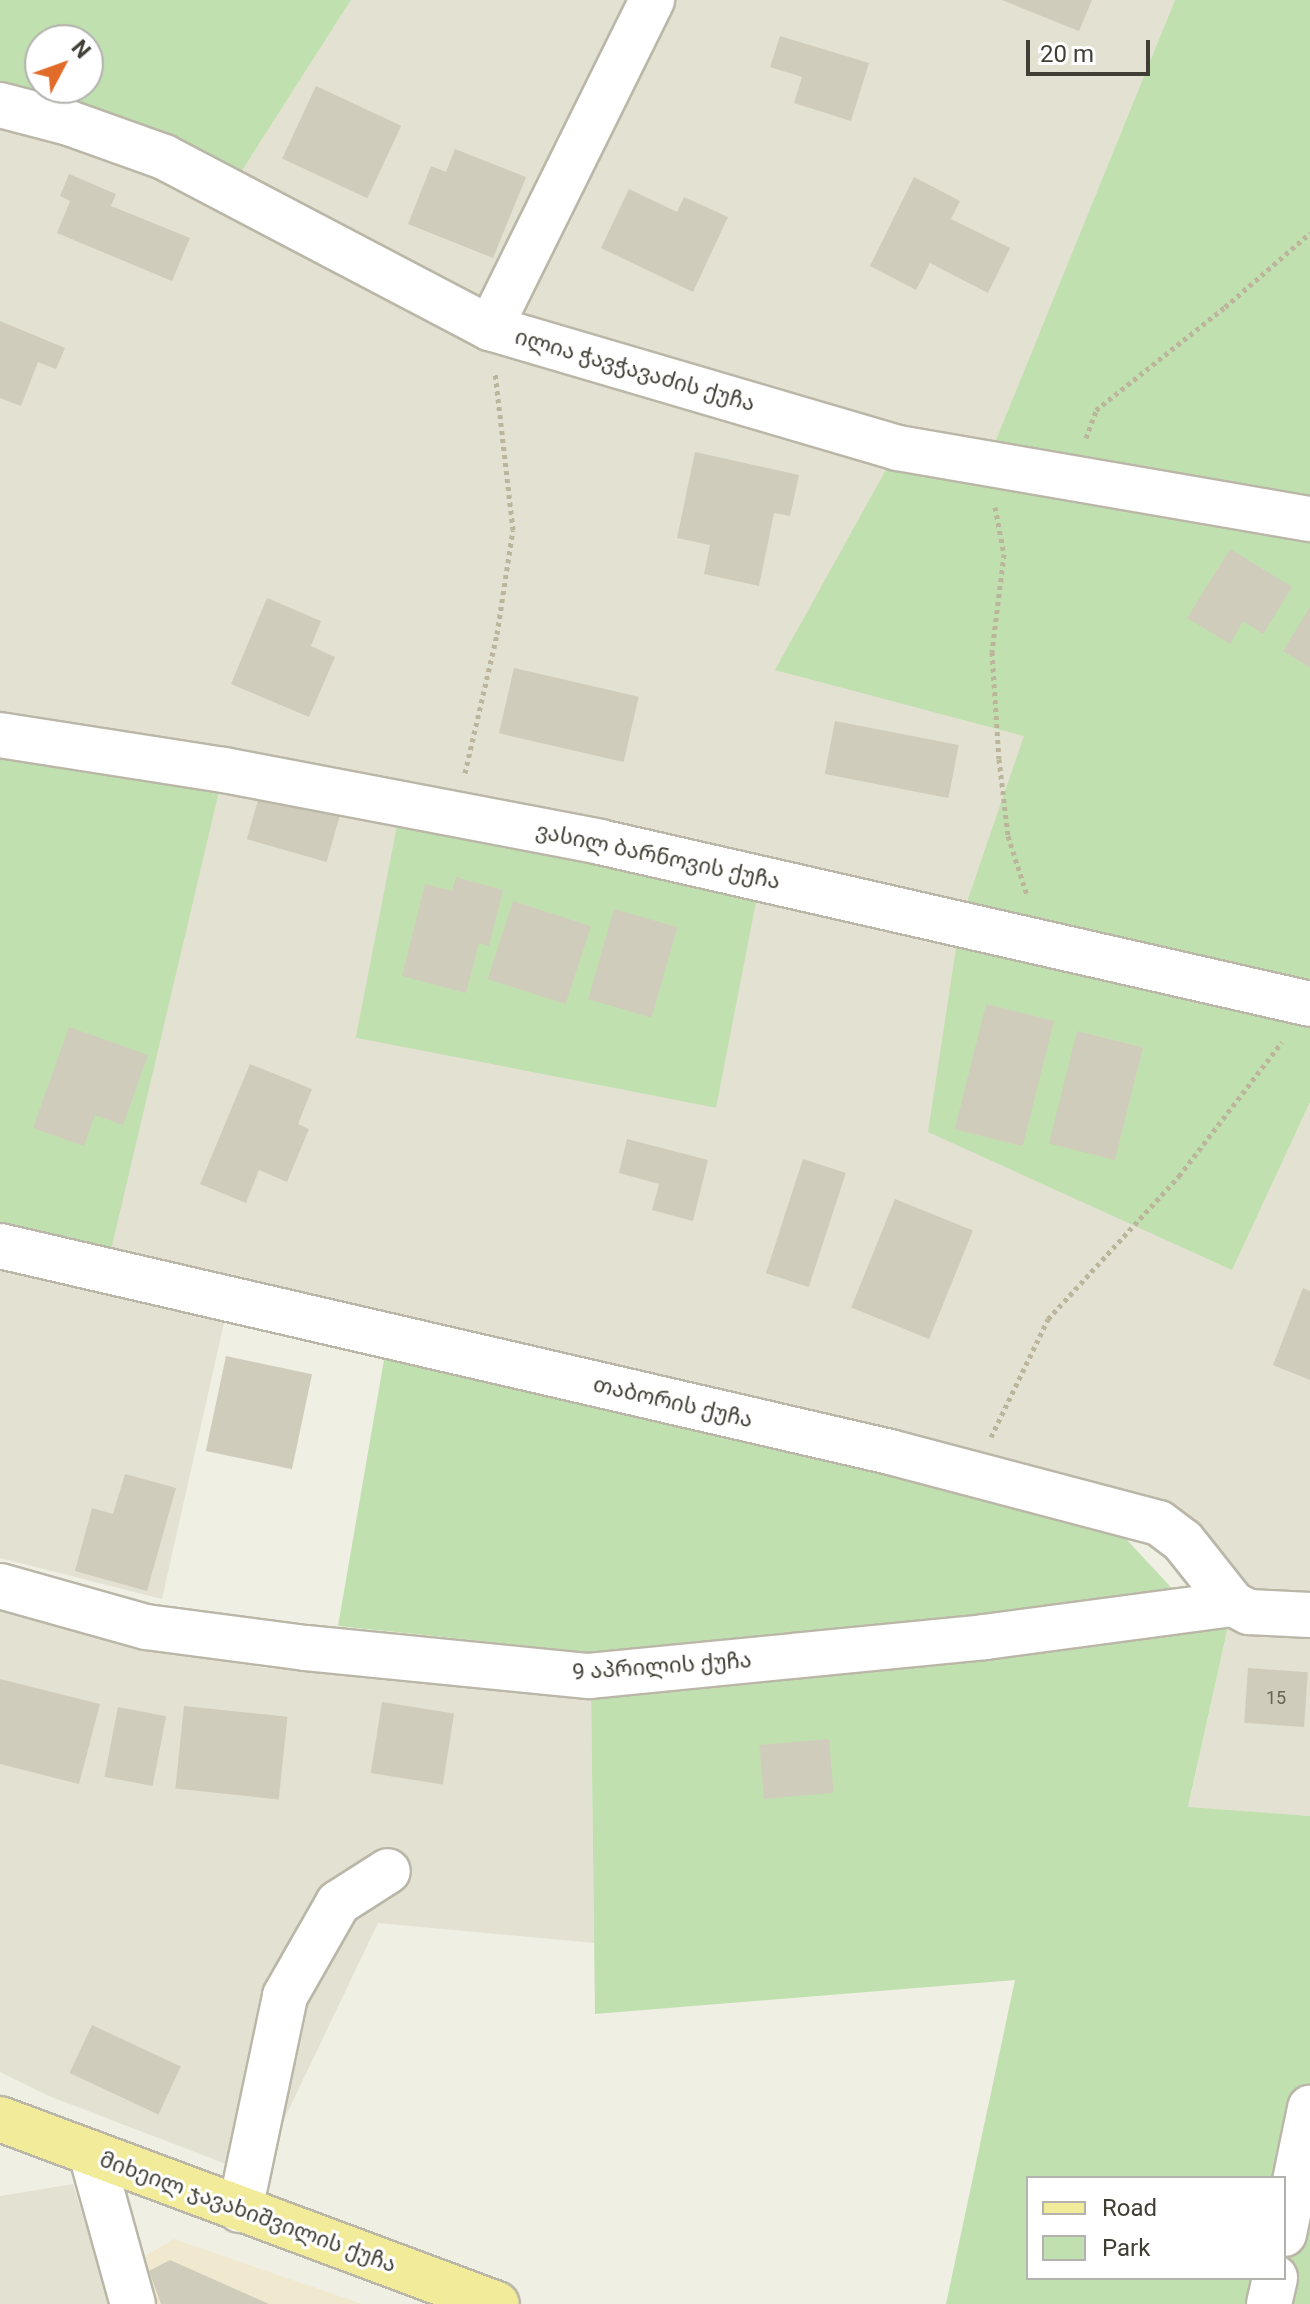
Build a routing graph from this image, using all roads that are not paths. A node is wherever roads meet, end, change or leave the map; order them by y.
1 (652, 0) edge
2 (0, 105) edge
3 (490, 328) junction
4 (1310, 519) edge
5 (0, 735) edge
6 (1301, 1017) edge
7 (0, 1246) edge
8 (0, 1586) edge
9 (1233, 1604) junction
10 (1310, 1615) edge
11 (388, 1871) dead end
12 (1310, 2108) edge
13 (1, 2121) edge
14 (91, 2153) junction
15 (240, 2210) junction
16 (1286, 2224) edge
17 (1275, 2280) edge
18 (133, 2304) edge
19 (497, 2304) edge
20 (1269, 2304) edge

1 - 3 street
2 - 3 street, ილია ჭავჭავაძის ქუჩა
3 - 4 street, ილია ჭავჭავაძის ქუჩა
5 - 6 street, ვასილ ბარნოვის ქუჩა
7 - 9 street, თაბორის ქუჩა
8 - 9 street, 9 აპრილის ქუჩა
9 - 10 street
11 - 15 street
12 - 16 street
13 - 14 main road, მიხეილ ჯავახიშვილის ქუჩა
14 - 15 main road, მიხეილ ჯავახიშვილის ქუჩა
14 - 18 street
15 - 19 main road, მიხეილ ჯავახიშვილის ქუჩა
17 - 20 street

